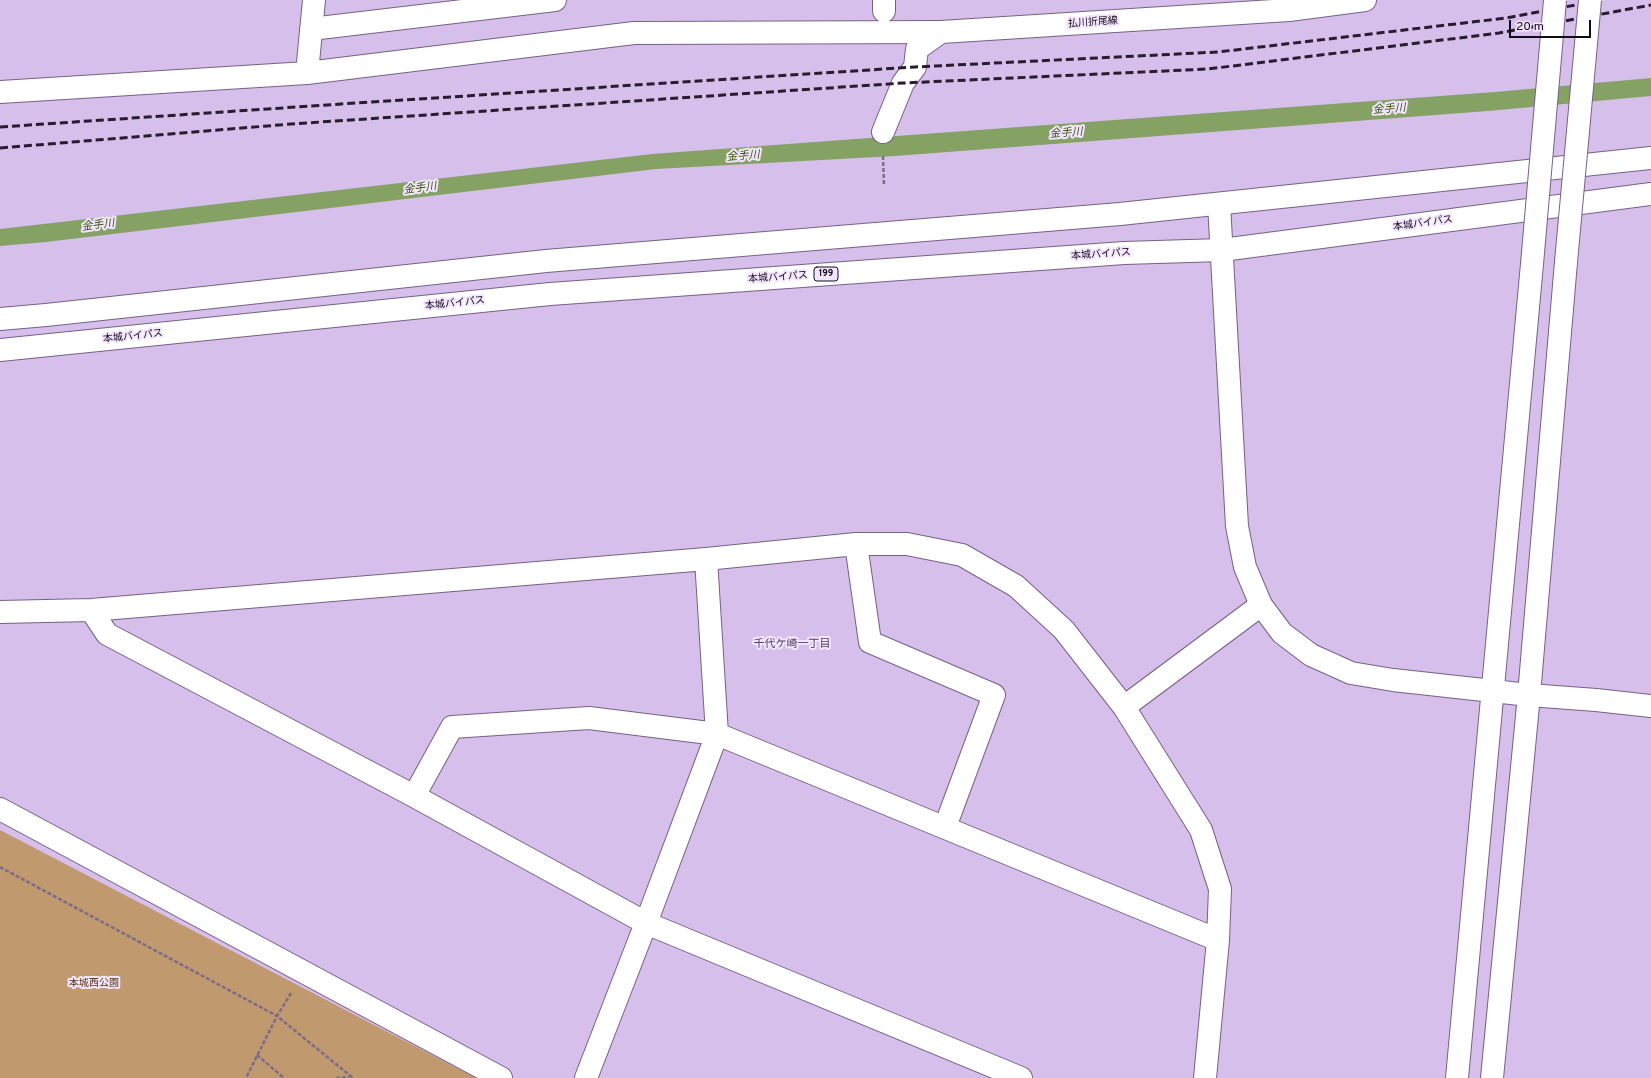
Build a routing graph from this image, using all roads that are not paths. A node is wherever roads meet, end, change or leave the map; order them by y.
1 (314, 0) edge
2 (555, 0) edge
3 (1365, 0) edge
4 (1554, 0) edge
5 (1590, 0) edge
6 (1290, 5) edge
7 (311, 29) junction
8 (941, 32) junction
9 (307, 73) junction
10 (0, 92) edge
11 (883, 132) road end
12 (1651, 158) edge
13 (1651, 194) edge
14 (1219, 204) junction
15 (1222, 250) junction
16 (0, 319) edge
17 (0, 350) edge
18 (856, 544) junction
19 (706, 559) junction
20 (1261, 605) junction
21 (91, 610) junction
22 (0, 612) edge
23 (1492, 691) junction
24 (1529, 695) junction
25 (1651, 706) edge
26 (1124, 707) junction
27 (717, 734) junction
28 (414, 796) junction
29 (0, 809) edge
30 (945, 827) junction
31 (646, 923) junction
32 (1218, 940) junction
33 (501, 1078) edge
34 (586, 1078) edge
35 (1020, 1078) edge
36 (1205, 1078) edge
37 (1456, 1078) edge
38 (1492, 1078) edge

1 - 7 main road
2 - 7 main road
3 - 6 main road, 払川折尾線
4 - 23 main road, bridge
5 - 24 main road, bridge
6 - 8 main road, 払川折尾線
7 - 9 main road
8 - 9 main road, 払川折尾線
8 - 11 main road
9 - 10 main road, 払川折尾線
12 - 14 main road
13 - 15 main road, 本城バイパス / 199
14 - 15 main road
14 - 16 main road
15 - 17 main road, 本城バイパス / 199
15 - 20 main road
18 - 19 main road
18 - 26 main road
18 - 30 main road
19 - 21 main road
19 - 27 main road
20 - 23 main road
20 - 26 main road
21 - 22 main road
21 - 28 main road
23 - 24 main road
23 - 37 main road
24 - 25 main road
24 - 38 main road
26 - 32 main road
27 - 28 main road
27 - 30 main road
27 - 31 main road
28 - 31 main road
29 - 33 main road
30 - 32 main road
31 - 34 main road
31 - 35 main road
32 - 36 main road

